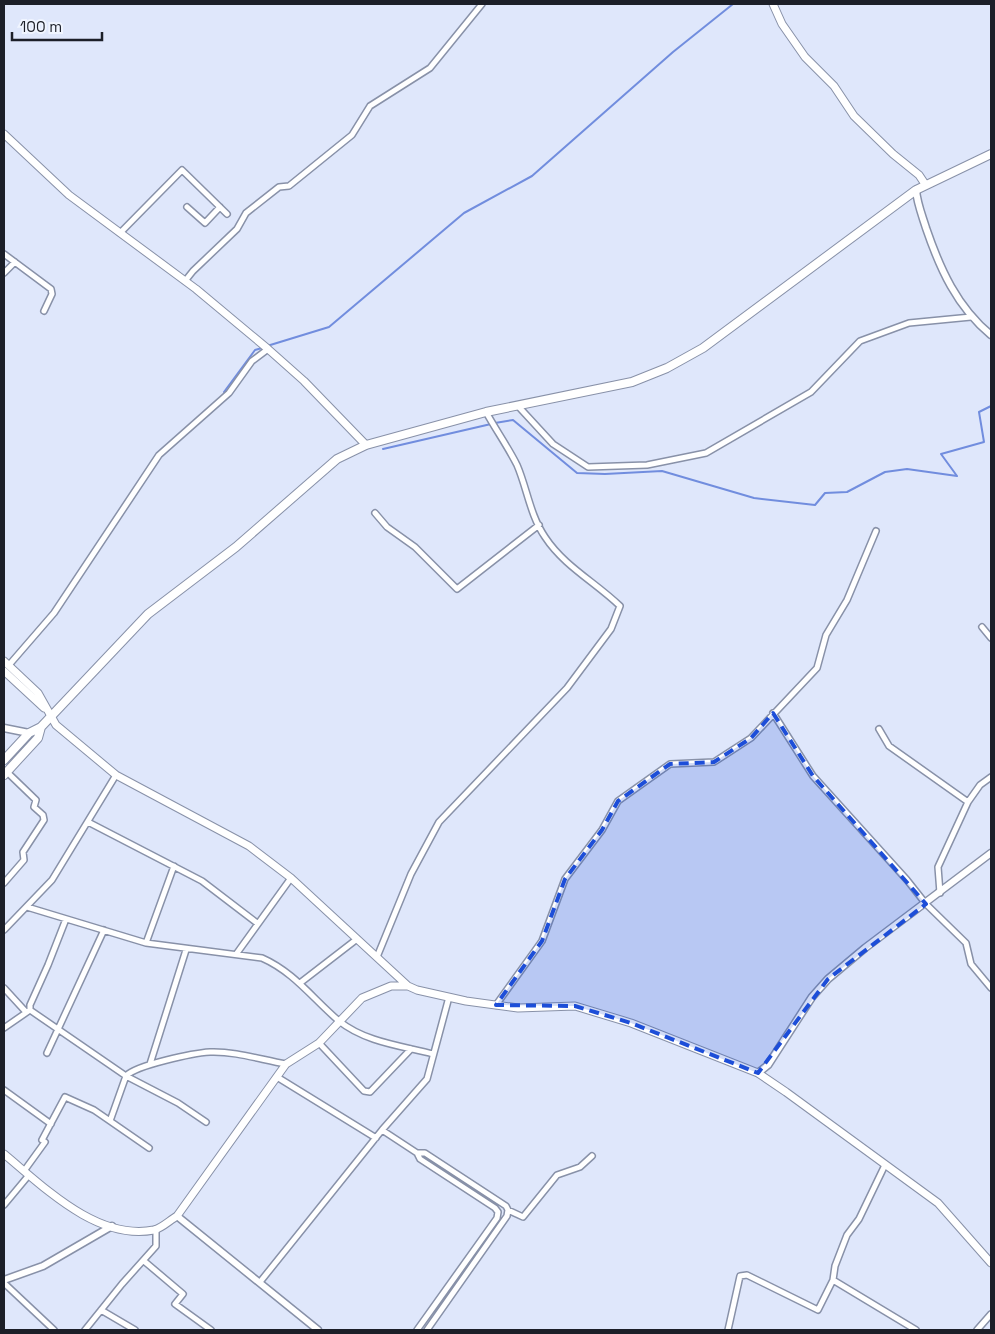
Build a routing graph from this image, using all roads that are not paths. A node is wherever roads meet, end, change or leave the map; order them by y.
1 (482, 4) edge
2 (773, 4) edge
3 (4, 134) edge
4 (991, 154) edge
5 (926, 184) junction
6 (916, 190) junction
7 (187, 206) dead end
8 (220, 208) junction
9 (227, 214) dead end
10 (120, 233) junction
11 (4, 254) edge
12 (15, 262) junction
13 (4, 273) edge
14 (185, 281) junction
15 (44, 311) dead end
16 (971, 317) junction
17 (991, 336) edge
18 (268, 349) junction
19 (518, 406) junction
20 (486, 412) junction
21 (366, 446) junction
22 (375, 513) dead end
23 (539, 525) junction
24 (876, 531) dead end
25 (982, 627) dead end
26 (991, 638) edge
27 (5, 666) edge
28 (773, 713) junction
29 (51, 715) junction
30 (41, 727) junction
31 (4, 728) edge
32 (879, 729) dead end
33 (29, 733) junction
34 (4, 760) edge
35 (5, 774) edge
36 (116, 776) junction
37 (991, 777) edge
38 (968, 802) junction
39 (88, 822) junction
40 (991, 853) edge
41 (174, 866) junction
42 (291, 878) junction
43 (4, 883) edge
44 (940, 893) junction
45 (926, 904) junction
46 (26, 907) junction
47 (66, 919) junction
48 (258, 923) junction
49 (4, 930) edge
50 (104, 930) junction
51 (357, 939) junction
52 (146, 943) junction
53 (186, 950) junction
54 (237, 953) junction
55 (377, 957) junction
56 (300, 983) junction
57 (408, 986) junction
58 (4, 988) edge
59 (991, 988) edge
60 (449, 996) junction
61 (496, 1005) junction
62 (28, 1011) junction
63 (341, 1022) junction
64 (4, 1028) edge
65 (60, 1028) junction
66 (319, 1043) junction
67 (411, 1048) junction
68 (47, 1053) dead end
69 (433, 1054) junction
70 (150, 1064) junction
71 (286, 1064) junction
72 (758, 1073) junction
73 (126, 1076) junction
74 (277, 1077) junction
75 (4, 1090) edge
76 (110, 1121) junction
77 (206, 1122) dead end
78 (51, 1124) junction
79 (382, 1130) junction
80 (376, 1138) junction
81 (150, 1148) dead end
82 (417, 1153) junction
83 (4, 1154) edge
84 (592, 1156) dead end
85 (885, 1165) junction
86 (27, 1173) junction
87 (4, 1194) edge
88 (9, 1199) junction
89 (4, 1206) edge
90 (508, 1210) junction
91 (177, 1216) junction
92 (112, 1226) junction
93 (156, 1229) junction
94 (144, 1261) junction
95 (991, 1263) edge
96 (833, 1280) junction
97 (4, 1281) edge
98 (260, 1282) junction
99 (101, 1310) junction
100 (991, 1314) edge
101 (54, 1330) edge
102 (85, 1330) edge
103 (135, 1330) edge
104 (211, 1330) edge
105 (318, 1330) edge
106 (417, 1330) edge
107 (427, 1330) edge
108 (728, 1330) edge
109 (916, 1330) edge
110 (977, 1330) edge

1 - 14 street
2 - 5 main road
3 - 10 main road
4 - 5 main road
5 - 6 main road
6 - 16 street
6 - 19 main road
7 - 8 street
8 - 9 street
8 - 10 street
10 - 14 main road
11 - 12 street
12 - 13 street
12 - 15 street
14 - 18 main road
16 - 17 street
16 - 19 street
18 - 21 main road
18 - 27 street
19 - 20 main road
20 - 21 main road
20 - 23 street
21 - 29 main road
22 - 23 street
23 - 55 street
24 - 28 street
25 - 26 street
27 - 29 main road
28 - 45 street
28 - 61 street
29 - 30 main road
29 - 36 main road
30 - 33 main road
30 - 35 main road
31 - 33 street
32 - 38 street
33 - 34 main road
35 - 43 street
36 - 39 street
36 - 42 main road
37 - 38 street
38 - 44 street
39 - 41 street
39 - 46 street
40 - 44 street
41 - 48 street
41 - 52 street
42 - 48 street
42 - 51 main road
44 - 45 street
45 - 59 street
45 - 72 street
46 - 47 street
46 - 49 street
47 - 50 street
47 - 62 street
48 - 54 street
50 - 52 street
50 - 65 street
51 - 55 main road
51 - 56 street
52 - 53 street
53 - 54 street
53 - 70 street
54 - 56 street
55 - 57 main road
56 - 63 street
57 - 60 main road
57 - 63 main road
58 - 62 street
60 - 61 main road
60 - 69 street
61 - 72 main road
62 - 64 street
62 - 65 street
63 - 66 main road
63 - 67 street
65 - 68 street
65 - 73 street
66 - 67 street
66 - 71 main road
67 - 69 street
69 - 79 street
70 - 71 street
70 - 73 street
71 - 74 main road
72 - 85 main road
73 - 76 street
73 - 77 street
74 - 80 street
74 - 91 main road
75 - 78 street
76 - 78 street
76 - 81 street
78 - 86 street
79 - 80 street
79 - 82 street
80 - 98 street
82 - 90 street
82 - 106 street
83 - 86 main road
84 - 90 street
85 - 95 main road
85 - 96 street
86 - 88 street
86 - 92 main road
87 - 88 street
88 - 89 street
90 - 107 street
91 - 93 main road
91 - 98 street
92 - 93 main road
92 - 97 street
93 - 94 street
94 - 99 street
94 - 104 street
96 - 108 street
96 - 109 street
97 - 101 street
98 - 105 street
99 - 102 street
99 - 103 street
100 - 110 street

